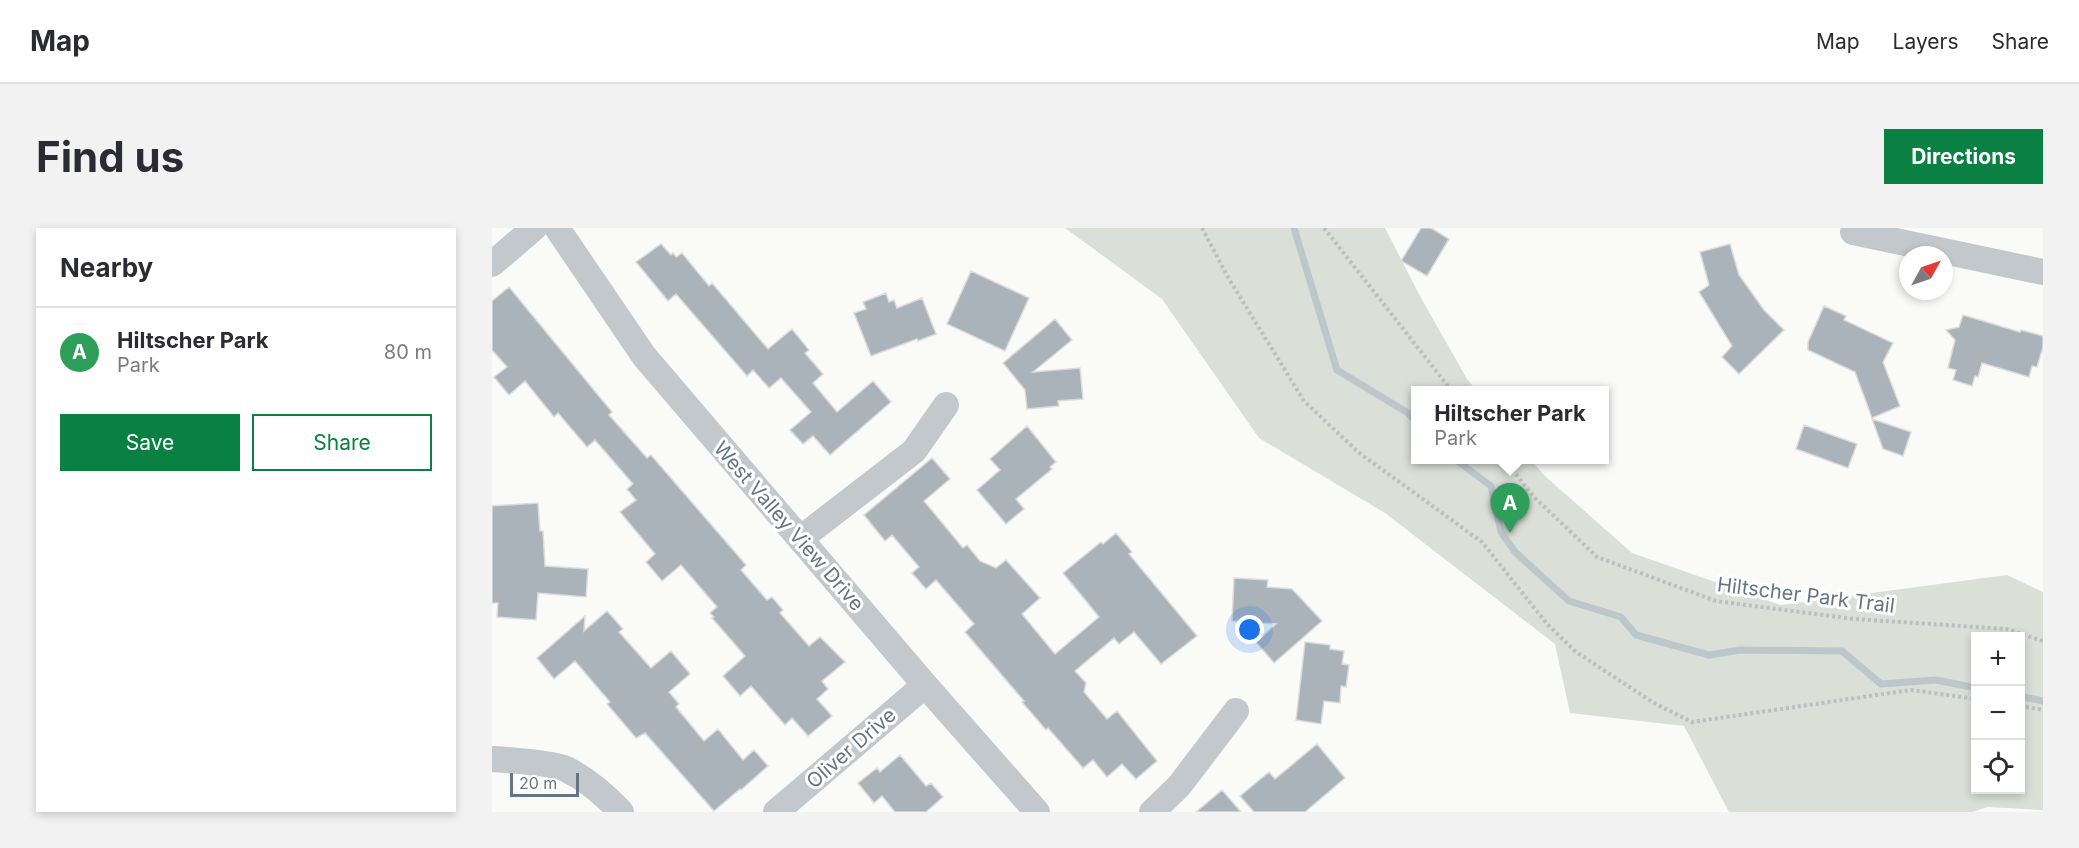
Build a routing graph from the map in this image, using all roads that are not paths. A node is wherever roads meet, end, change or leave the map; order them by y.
1 (534, 228) edge
2 (557, 228) edge
3 (1853, 231) dead end
4 (492, 264) edge
5 (2043, 272) edge
6 (946, 405) dead end
7 (800, 539) junction
8 (925, 685) junction
9 (1236, 711) dead end
10 (492, 759) edge
11 (621, 812) edge
12 (776, 812) edge
13 (1037, 812) edge
14 (1152, 812) edge

1 - 4 street
2 - 7 street, West Valley View Drive
3 - 5 street
6 - 7 street
7 - 8 street, West Valley View Drive
8 - 12 street, Oliver Drive
8 - 13 street, West Valley View Drive
9 - 14 street
10 - 11 street

